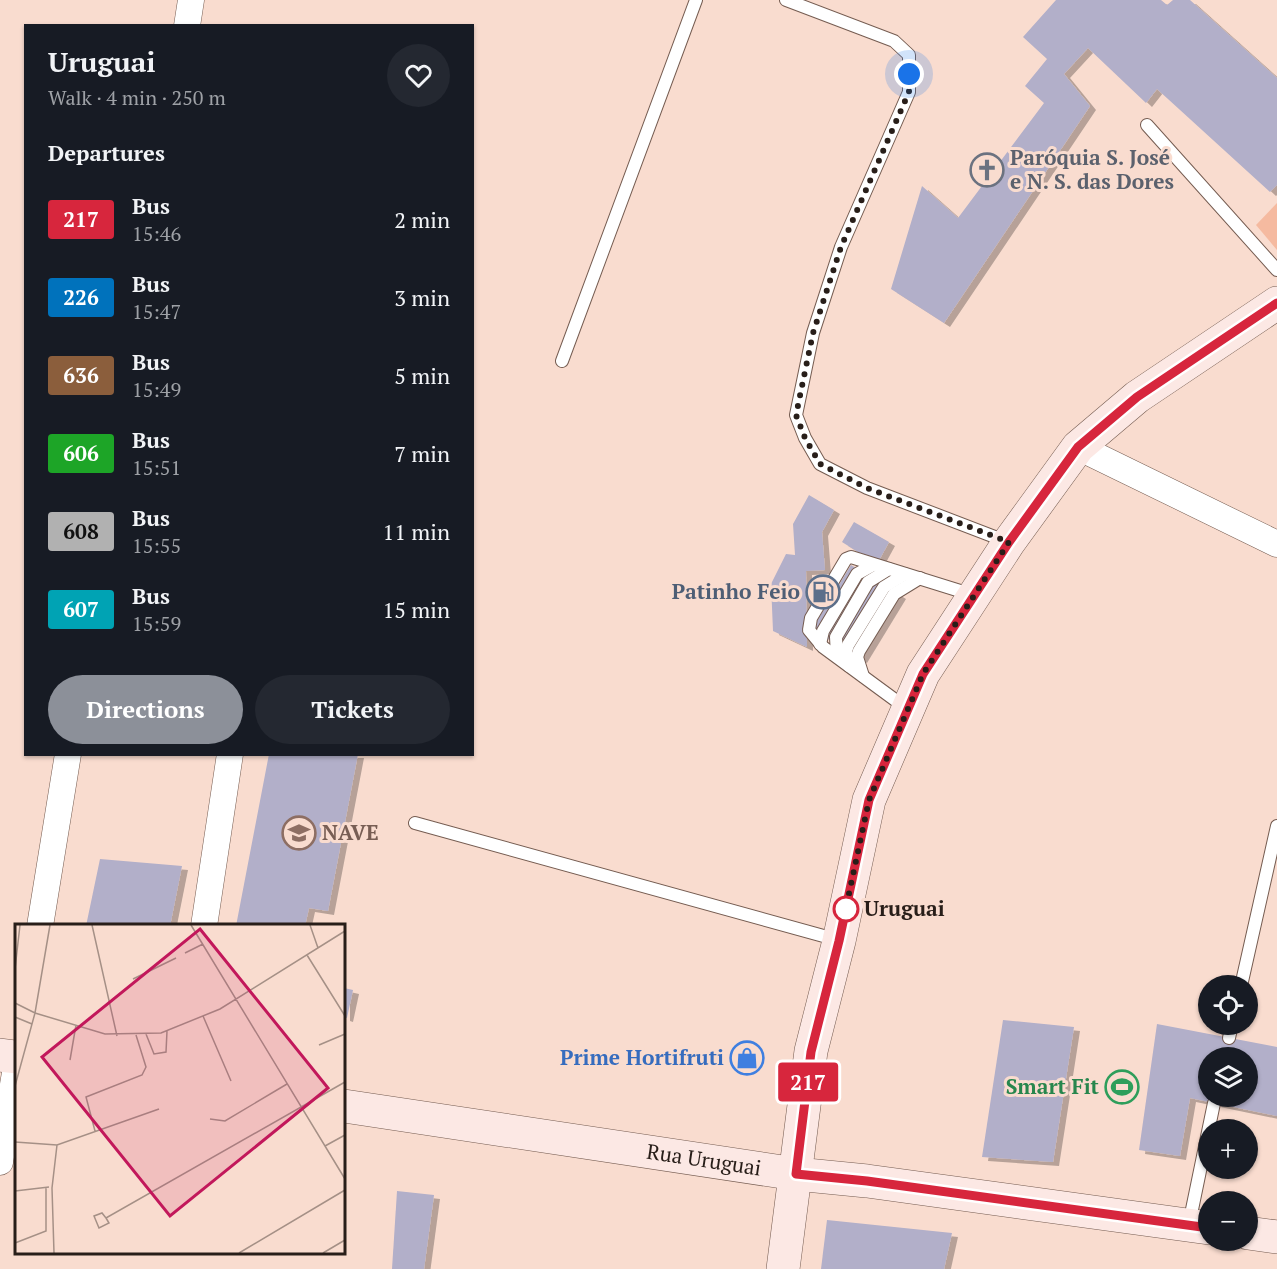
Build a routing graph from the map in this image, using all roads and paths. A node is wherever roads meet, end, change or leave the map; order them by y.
1 (191, 0) edge
2 (696, 0) edge
3 (786, 0) edge
4 (187, 24) edge
5 (1147, 125) dead end
6 (1277, 270) edge
7 (1277, 303) edge
8 (562, 361) dead end
9 (1078, 447) junction
10 (1009, 542) junction
11 (1277, 544) edge
12 (873, 565) junction
13 (889, 569) junction
14 (905, 574) junction
15 (921, 578) junction
16 (975, 595) junction
17 (820, 644) junction
18 (837, 657) junction
19 (849, 666) junction
20 (863, 676) junction
21 (908, 709) junction
22 (68, 756) edge
23 (230, 756) edge
24 (415, 823) dead end
25 (1277, 826) edge
26 (40, 924) edge
27 (204, 924) edge
28 (839, 941) junction
29 (1243, 975) edge
30 (1230, 1035) edge
31 (1229, 1038) dead end
32 (0, 1055) edge
33 (15, 1057) edge
34 (15, 1073) edge
35 (345, 1106) edge
36 (1213, 1107) edge
37 (0, 1162) edge
38 (796, 1174) junction
39 (1198, 1191) edge
40 (1198, 1227) edge
41 (1258, 1234) edge
42 (1277, 1237) edge
43 (783, 1269) edge

1 - 4 street
2 - 8 lane
3 - 10 lane
5 - 6 lane
7 - 9 main road
9 - 10 main road
9 - 11 street
10 - 16 main road
12 - 13 lane
12 - 17 lane
12 - 17 lane
13 - 14 lane
13 - 18 lane
14 - 15 lane
14 - 19 lane
15 - 16 lane
15 - 20 lane
16 - 21 main road
17 - 18 lane
18 - 19 lane
19 - 20 lane
20 - 21 lane
21 - 28 main road
22 - 26 street
23 - 27 street
24 - 28 lane
25 - 29 lane
28 - 38 main road
30 - 31 lane
32 - 33 main road
34 - 37 street
35 - 38 main road, Rua Uruguai
36 - 39 lane
38 - 40 main road, Rua Uruguai
38 - 43 main road
41 - 42 main road

